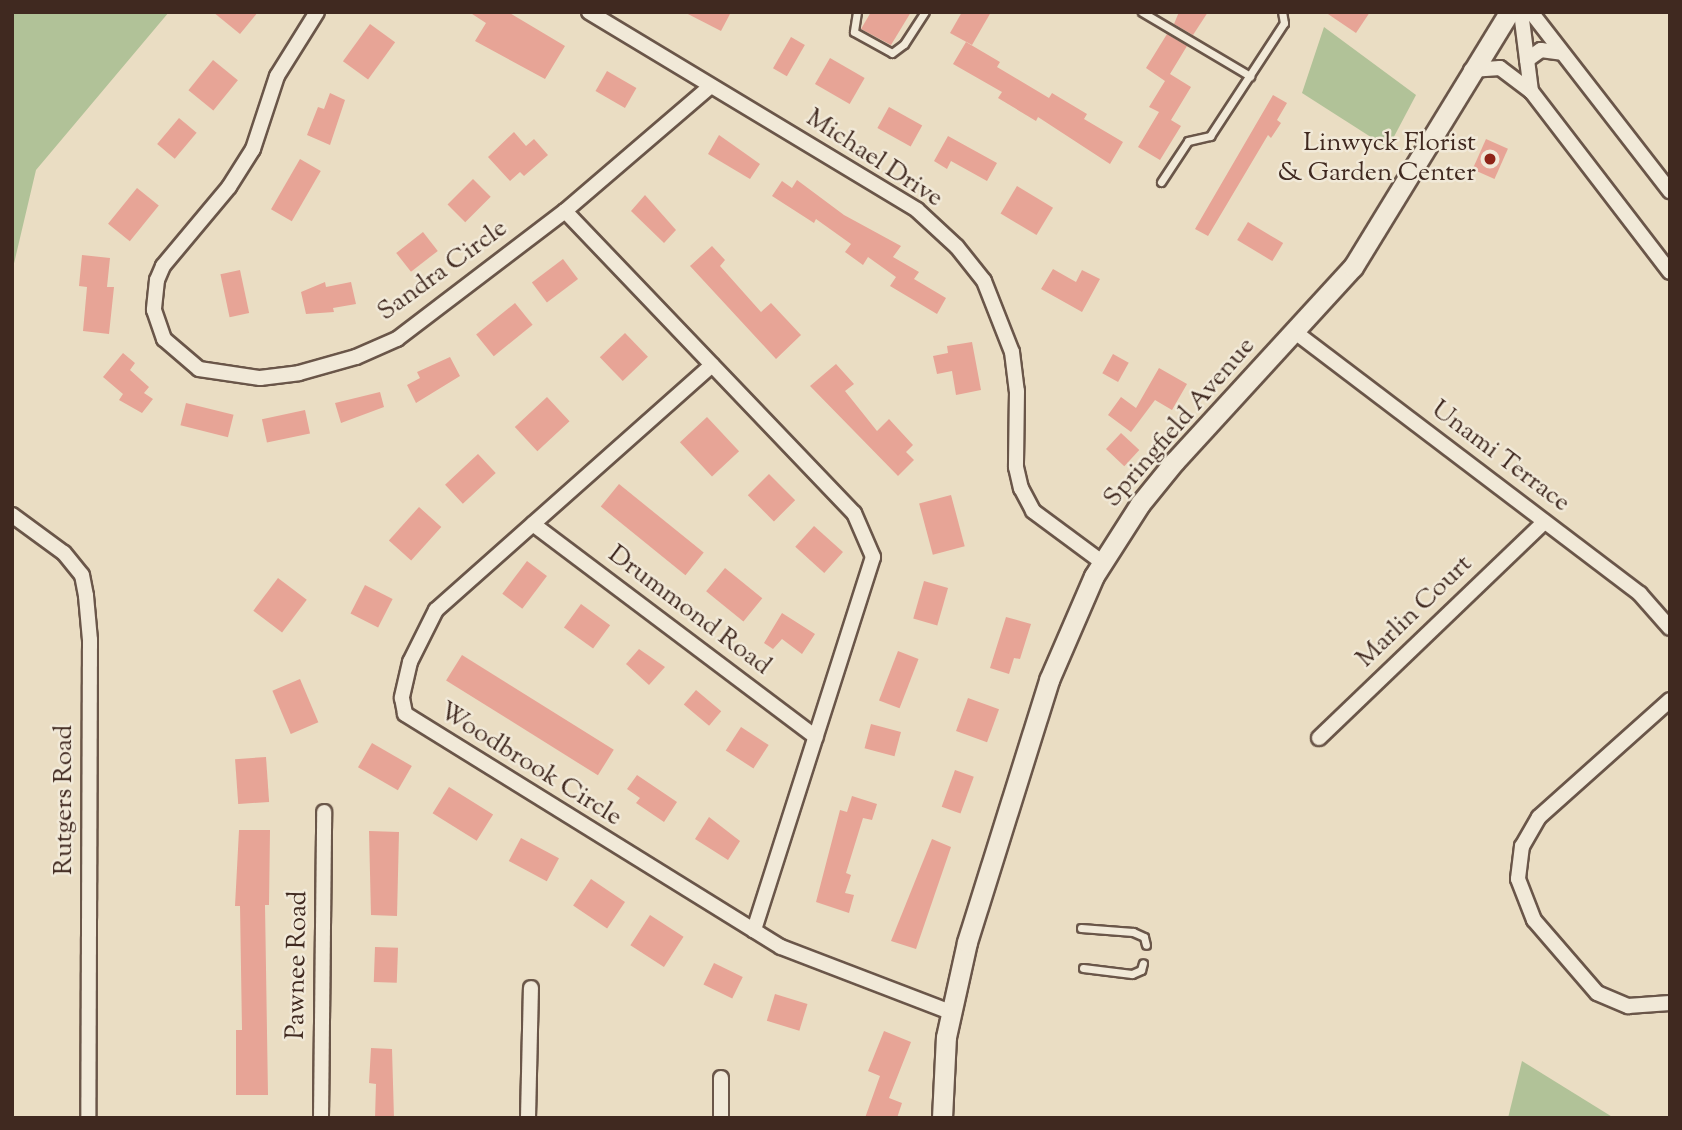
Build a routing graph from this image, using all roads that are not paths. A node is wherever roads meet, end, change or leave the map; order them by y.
1 (317, 12) edge
2 (589, 12) edge
3 (857, 12) edge
4 (925, 12) edge
5 (1142, 12) edge
6 (1282, 12) edge
7 (1509, 12) edge
8 (1521, 12) edge
9 (1531, 12) edge
10 (1562, 53) junction
11 (1527, 60) junction
12 (1471, 70) junction
13 (1250, 76) junction
14 (711, 86) junction
15 (1531, 91) junction
16 (1161, 182) dead end
17 (1670, 191) edge
18 (565, 211) junction
19 (1670, 272) edge
20 (1295, 332) junction
21 (712, 365) junction
22 (12, 515) edge
23 (1544, 522) junction
24 (533, 524) junction
25 (1102, 562) junction
26 (1670, 628) edge
27 (1670, 700) edge
28 (816, 737) junction
29 (1319, 738) dead end
30 (324, 812) dead end
31 (1081, 928) dead end
32 (754, 931) junction
33 (1146, 946) dead end
34 (1143, 963) dead end
35 (1083, 968) dead end
36 (531, 988) dead end
37 (1670, 1003) edge
38 (950, 1012) junction
39 (721, 1079) dead end
40 (88, 1118) edge
41 (321, 1118) edge
42 (528, 1118) edge
43 (721, 1118) edge
44 (942, 1118) edge

1 - 18 street, Sandra Circle
2 - 14 street, Michael Drive
3 - 4 lane
5 - 13 lane
6 - 13 lane
7 - 12 main road, Springfield Avenue
8 - 11 street
9 - 10 street
10 - 11 street
10 - 17 street
11 - 15 street
12 - 15 street
12 - 20 main road, Springfield Avenue
13 - 16 lane
14 - 18 street, Sandra Circle
14 - 25 street, Michael Drive
15 - 19 street
18 - 21 street
20 - 23 street, Unami Terrace
20 - 25 main road, Springfield Avenue
21 - 24 street, Woodbrook Circle
21 - 28 street
22 - 40 street, Rutgers Road
23 - 26 street, Unami Terrace
23 - 29 street, Marlin Court
24 - 28 street, Drummond Road
24 - 32 street, Woodbrook Circle
25 - 38 main road, Springfield Avenue
27 - 37 street
28 - 32 street
30 - 41 street, Pawnee Road
31 - 33 lane
32 - 38 street, Woodbrook Circle
34 - 35 lane
36 - 42 street
38 - 44 main road, Springfield Avenue
39 - 43 street

